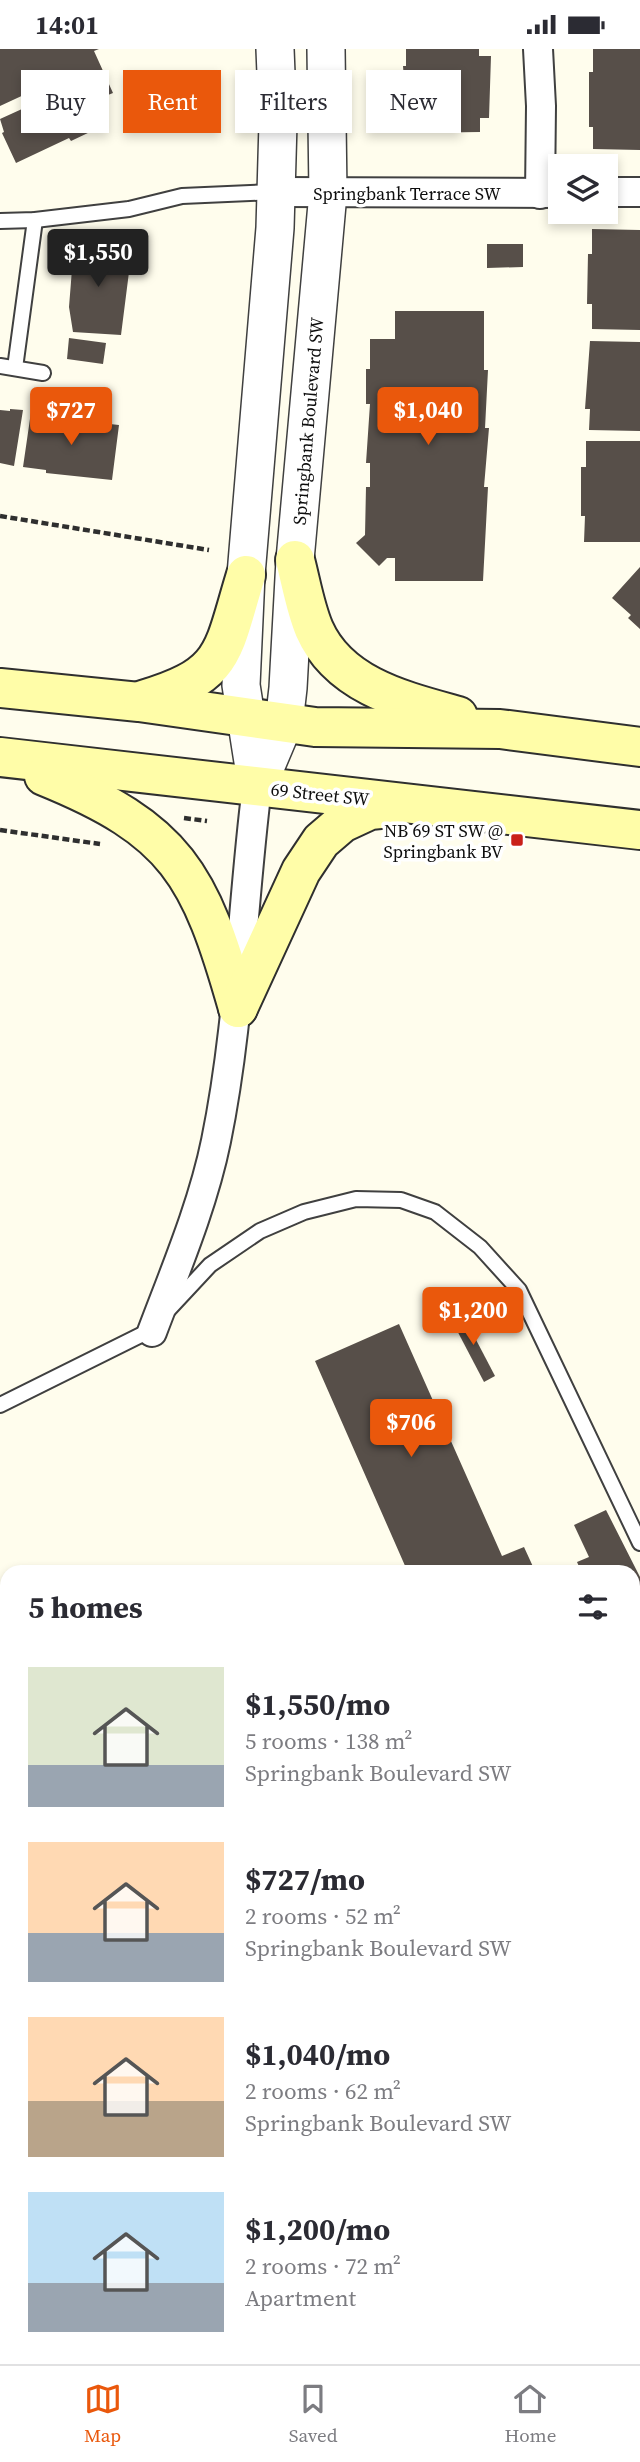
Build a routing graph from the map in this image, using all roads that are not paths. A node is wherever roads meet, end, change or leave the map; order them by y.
1 (275, 49) edge
2 (326, 49) edge
3 (538, 49) edge
4 (548, 169) edge
5 (275, 192) junction
6 (618, 192) edge
7 (640, 192) edge
8 (328, 193) junction
9 (548, 193) edge
10 (35, 220) junction
11 (0, 221) edge
12 (0, 366) edge
13 (15, 368) junction
14 (43, 373) dead end
15 (295, 560) junction
16 (246, 575) junction
17 (0, 688) edge
18 (139, 702) junction
19 (244, 717) junction
20 (284, 723) junction
21 (500, 729) junction
22 (640, 747) edge
23 (0, 757) edge
24 (257, 787) junction
25 (412, 805) junction
26 (640, 830) edge
27 (238, 1008) junction
28 (152, 1332) junction
29 (0, 1405) edge
30 (640, 1543) edge

1 - 5 street, Springbank Boulevard SW
2 - 8 street, Springbank Boulevard SW
3 - 4 street, Springbank Terrace SW
5 - 8 street, Springbank Terrace SW
5 - 10 lane
5 - 16 street, Springbank Boulevard SW
6 - 7 street
8 - 9 street, Springbank Terrace SW
8 - 15 street, Springbank Boulevard SW
10 - 11 lane
10 - 13 lane
12 - 13 lane
13 - 14 lane
15 - 20 street, Springbank Boulevard SW
15 - 21 main road
16 - 18 main road
16 - 19 street, Springbank Boulevard SW
17 - 18 main road
18 - 19 main road
19 - 20 main road
19 - 24 street, Springbank Boulevard SW
20 - 21 main road
20 - 24 street, Springbank Boulevard SW
21 - 22 main road
23 - 24 main road, 69 Street SW
23 - 27 main road
24 - 25 main road, 69 Street SW
24 - 27 street, Springbank Boulevard SW
25 - 26 main road, 69 Street SW
25 - 27 main road
27 - 28 street, Springbank Boulevard SW
28 - 29 lane
28 - 30 lane

